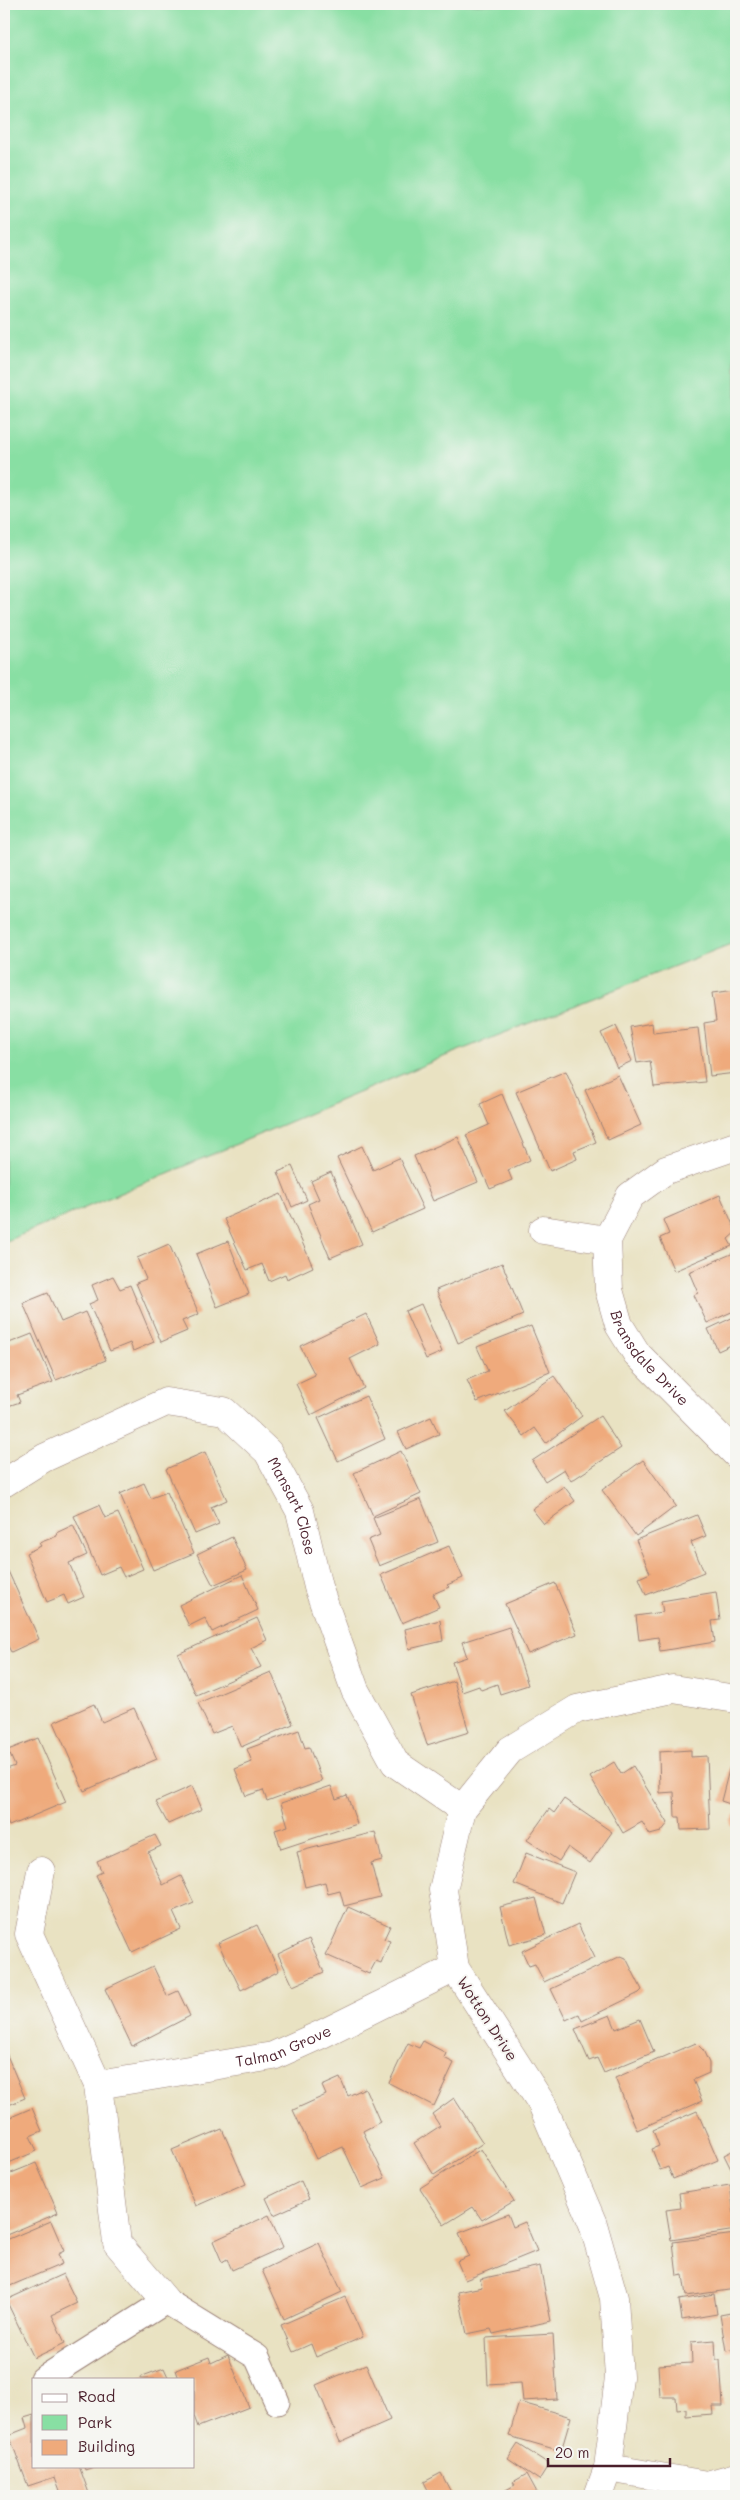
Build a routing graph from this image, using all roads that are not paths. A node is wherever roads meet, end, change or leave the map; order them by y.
1 (736, 1146) edge
2 (544, 1230) dead end
3 (607, 1240) junction
4 (736, 1454) edge
5 (4, 1484) edge
6 (736, 1699) edge
7 (462, 1809) junction
8 (41, 1871) dead end
9 (455, 1968) junction
10 (98, 2085) junction
11 (166, 2302) junction
12 (45, 2378) edge
13 (277, 2402) dead end
14 (608, 2468) junction
15 (736, 2477) edge
16 (598, 2496) edge

1 - 3 street, Bransdale Drive
2 - 3 street
3 - 4 street, Bransdale Drive
5 - 7 street, Mansart Close
6 - 7 street, Wotton Drive
7 - 9 street, Wotton Drive
8 - 10 street
9 - 10 street, Talman Grove
9 - 14 street, Wotton Drive
10 - 11 street
11 - 12 lane
11 - 13 lane
14 - 15 street
14 - 16 street, Wotton Drive

